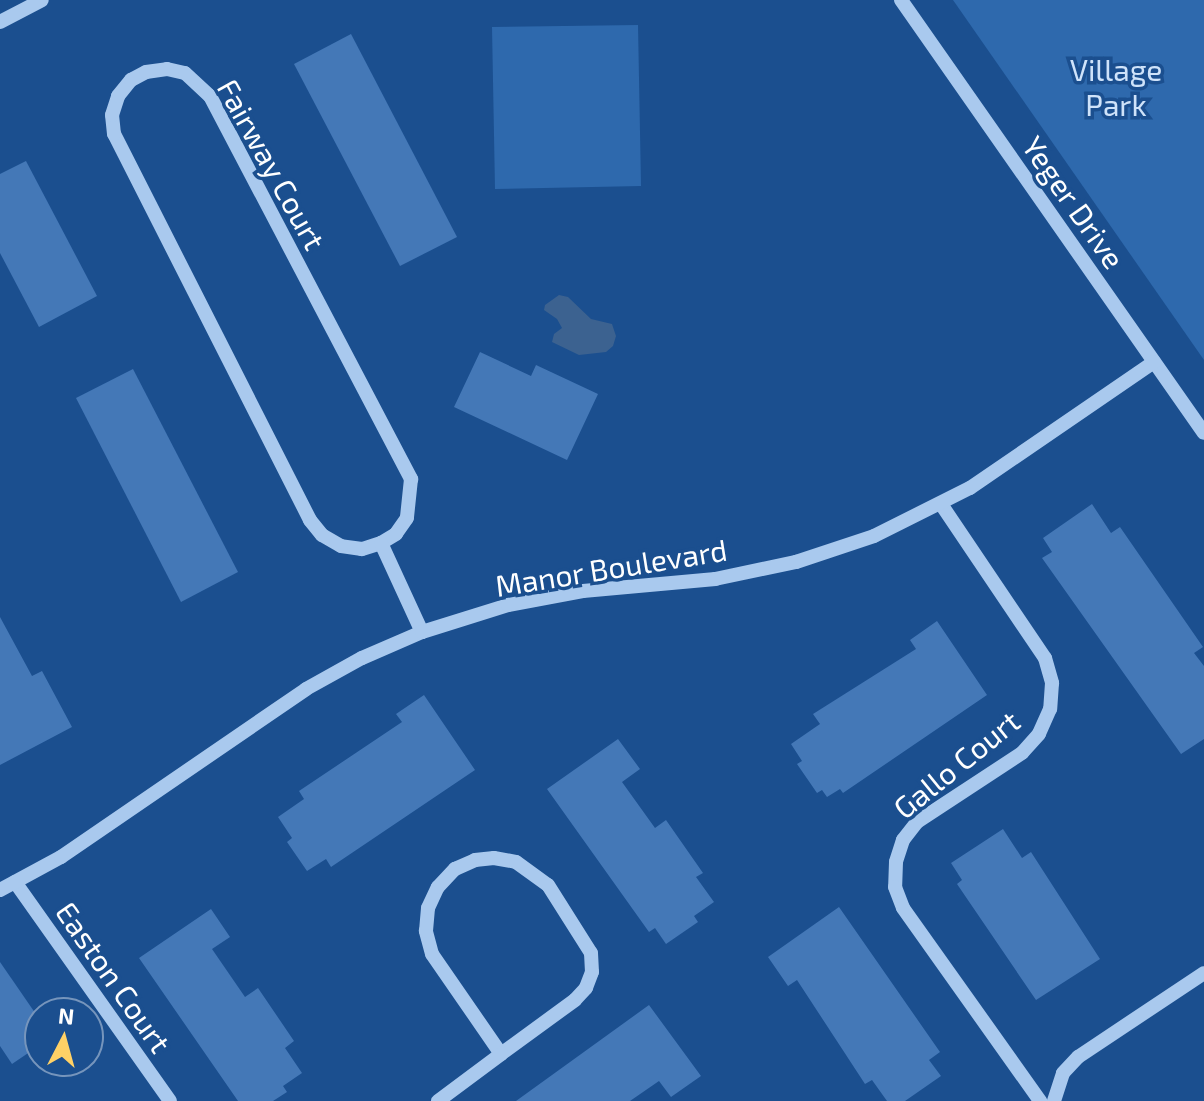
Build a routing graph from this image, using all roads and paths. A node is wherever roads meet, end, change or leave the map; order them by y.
1 (42, 0) edge
2 (901, 0) edge
3 (0, 22) edge
4 (1154, 362) junction
5 (1204, 433) edge
6 (941, 504) junction
7 (381, 543) junction
8 (422, 632) junction
9 (6, 883) edge
10 (1204, 973) edge
11 (501, 1054) junction
12 (170, 1101) edge
13 (438, 1101) edge
14 (1040, 1101) edge
15 (1054, 1101) edge

1 - 3 street
2 - 4 street, Yeger Drive
4 - 5 street, Yeger Drive
4 - 6 street, Manor Boulevard
6 - 8 street, Manor Boulevard
6 - 14 street, Gallo Court
7 - 7 street, Fairway Court
7 - 8 street
8 - 9 street, Manor Boulevard
9 - 12 street, Easton Court
10 - 15 street
11 - 11 street
11 - 13 street

